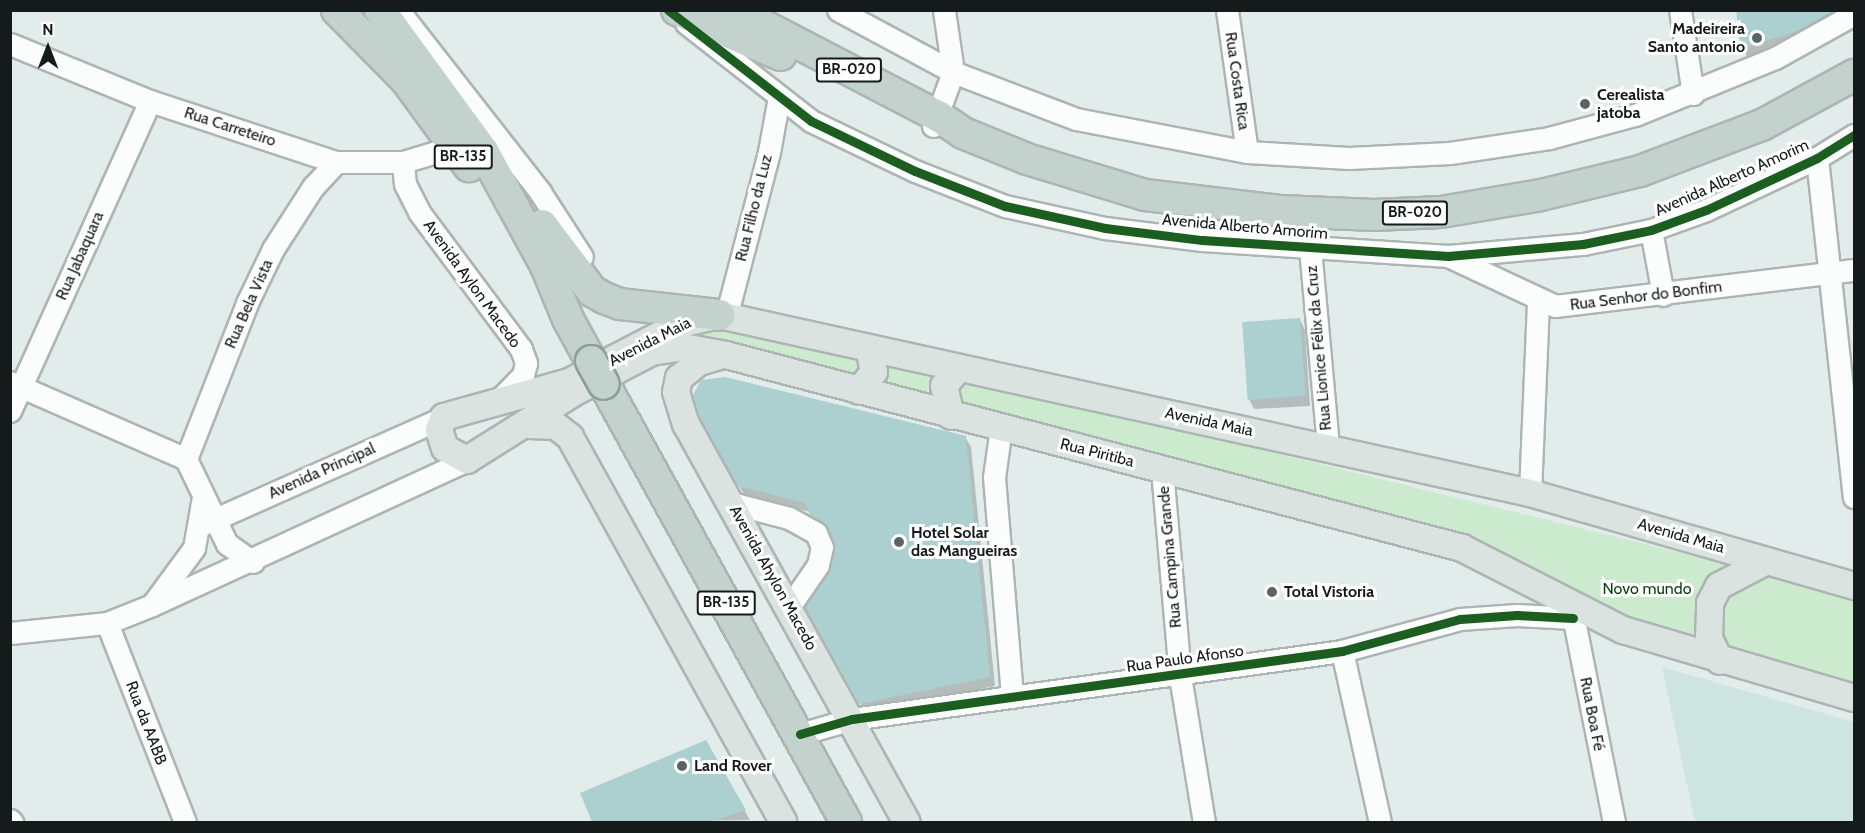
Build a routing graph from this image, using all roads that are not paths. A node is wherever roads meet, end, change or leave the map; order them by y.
1 (337, 10) edge
2 (380, 10) edge
3 (398, 10) edge
4 (669, 10) edge
5 (677, 10) edge
6 (734, 10) edge
7 (838, 10) edge
8 (944, 10) edge
9 (1227, 10) edge
10 (1680, 10) edge
11 (1854, 14) edge
12 (11, 44) edge
13 (953, 72) junction
14 (1854, 75) edge
15 (1693, 94) junction
16 (779, 97) junction
17 (150, 101) junction
18 (455, 108) junction
19 (935, 121) junction
20 (1854, 135) edge
21 (456, 146) junction
22 (1247, 152) junction
23 (1817, 158) junction
24 (336, 162) junction
25 (403, 162) junction
26 (1651, 230) junction
27 (1310, 248) junction
28 (1448, 256) junction
29 (1854, 270) edge
30 (1831, 273) junction
31 (1663, 295) junction
32 (1538, 301) junction
33 (660, 310) junction
34 (722, 316) junction
35 (567, 320) junction
36 (869, 349) junction
37 (726, 355) junction
38 (959, 368) junction
39 (603, 372) junction
40 (16, 384) edge
41 (859, 391) junction
42 (499, 400) junction
43 (10, 411) edge
44 (951, 416) junction
45 (444, 417) junction
46 (529, 425) junction
47 (1001, 428) junction
48 (1328, 447) junction
49 (186, 459) junction
50 (466, 460) junction
51 (1162, 470) junction
52 (1530, 493) junction
53 (1854, 498) edge
54 (731, 503) junction
55 (208, 522) junction
56 (1767, 561) junction
57 (253, 562) junction
58 (1854, 586) edge
59 (152, 605) junction
60 (789, 608) junction
61 (1572, 611) junction
62 (107, 623) junction
63 (10, 633) edge
64 (1342, 651) junction
65 (1720, 661) junction
66 (1180, 676) junction
67 (1012, 696) junction
68 (1854, 698) edge
69 (852, 719) junction
70 (800, 734) junction
71 (815, 768) junction
72 (184, 822) edge
73 (783, 822) edge
74 (822, 822) edge
75 (846, 822) edge
76 (907, 822) edge
77 (1204, 822) edge
78 (1380, 822) edge
79 (1614, 822) edge

1 - 21 highway, BR-135
2 - 18 highway, BR-135
3 - 33 street
4 - 16 street, Avenida Alberto Amorim
5 - 19 highway
6 - 19 highway, BR-020
7 - 13 street
8 - 13 street
9 - 22 street, Rua Costa Rica
10 - 15 street
11 - 15 street
12 - 17 street, Rua Carreteiro
13 - 19 street
13 - 22 street
14 - 19 highway, BR-020
15 - 22 street
16 - 27 street, Avenida Alberto Amorim
16 - 34 street, Rua Filho da Luz
17 - 24 street, Rua Carreteiro
17 - 40 street, Rua Jabaquara
18 - 33 highway
18 - 35 highway, BR-135
20 - 23 street, Avenida Alberto Amorim
21 - 25 street, Rua Carreteiro
21 - 35 highway, BR-135
23 - 26 street, Avenida Alberto Amorim
23 - 30 street
24 - 25 street, Rua Carreteiro
24 - 49 street, Rua Bela Vista
25 - 42 street, Avenida Aylon Macedo
26 - 28 street, Avenida Alberto Amorim
26 - 31 street
27 - 28 street, Avenida Alberto Amorim
27 - 48 street, Rua Lionice Félix da Cruz
28 - 32 street, Rua Senhor do Bonfim
29 - 30 street, Rua Senhor do Bonfim
30 - 31 street, Rua Senhor do Bonfim
30 - 53 street
31 - 32 street, Rua Senhor do Bonfim
32 - 52 street
33 - 34 highway
34 - 36 main road, Avenida Maia
34 - 42 main road, Avenida Maia
35 - 39 highway, BR-135
36 - 38 main road, Avenida Maia
36 - 41 main road
37 - 39 main road, Rua Piritiba
37 - 41 main road, Rua Piritiba
37 - 54 main road, Avenida Ahylon Macedo
38 - 44 main road
38 - 48 main road, Avenida Maia
39 - 46 main road, Rua Piritiba
39 - 70 highway, BR-135
40 - 43 street, Rua Jabaquara
40 - 49 street
41 - 44 main road, Rua Piritiba
42 - 45 main road, Avenida Maia
44 - 47 main road, Rua Piritiba
45 - 50 main road
45 - 55 street, Avenida Principal
46 - 50 main road, Rua Piritiba
46 - 73 main road
47 - 51 main road, Rua Piritiba
47 - 67 street
48 - 52 main road, Avenida Maia
49 - 55 street
50 - 57 street
51 - 61 main road, Rua Piritiba
51 - 66 street, Rua Campina Grande
52 - 56 main road, Avenida Maia
54 - 60 main road, Avenida Ahylon Macedo
54 - 60 street
55 - 57 street
55 - 59 street
56 - 58 main road, Avenida Maia
56 - 65 main road
57 - 59 street
59 - 62 street
60 - 69 main road, Avenida Ahylon Macedo
61 - 64 street, Rua Paulo Afonso
61 - 65 main road, Rua Piritiba
61 - 79 street, Rua Boa Fé
62 - 63 street
62 - 72 street, Rua da AABB
64 - 66 street, Rua Paulo Afonso
64 - 78 street
65 - 68 main road, Rua Piritiba
66 - 67 street, Rua Paulo Afonso
66 - 77 street, Rua Campina Grande
67 - 69 street, Rua Paulo Afonso
69 - 70 street, Rua Paulo Afonso
69 - 76 main road, Avenida Ahylon Macedo
70 - 71 highway, BR-135
71 - 74 highway
71 - 75 highway, BR-135

